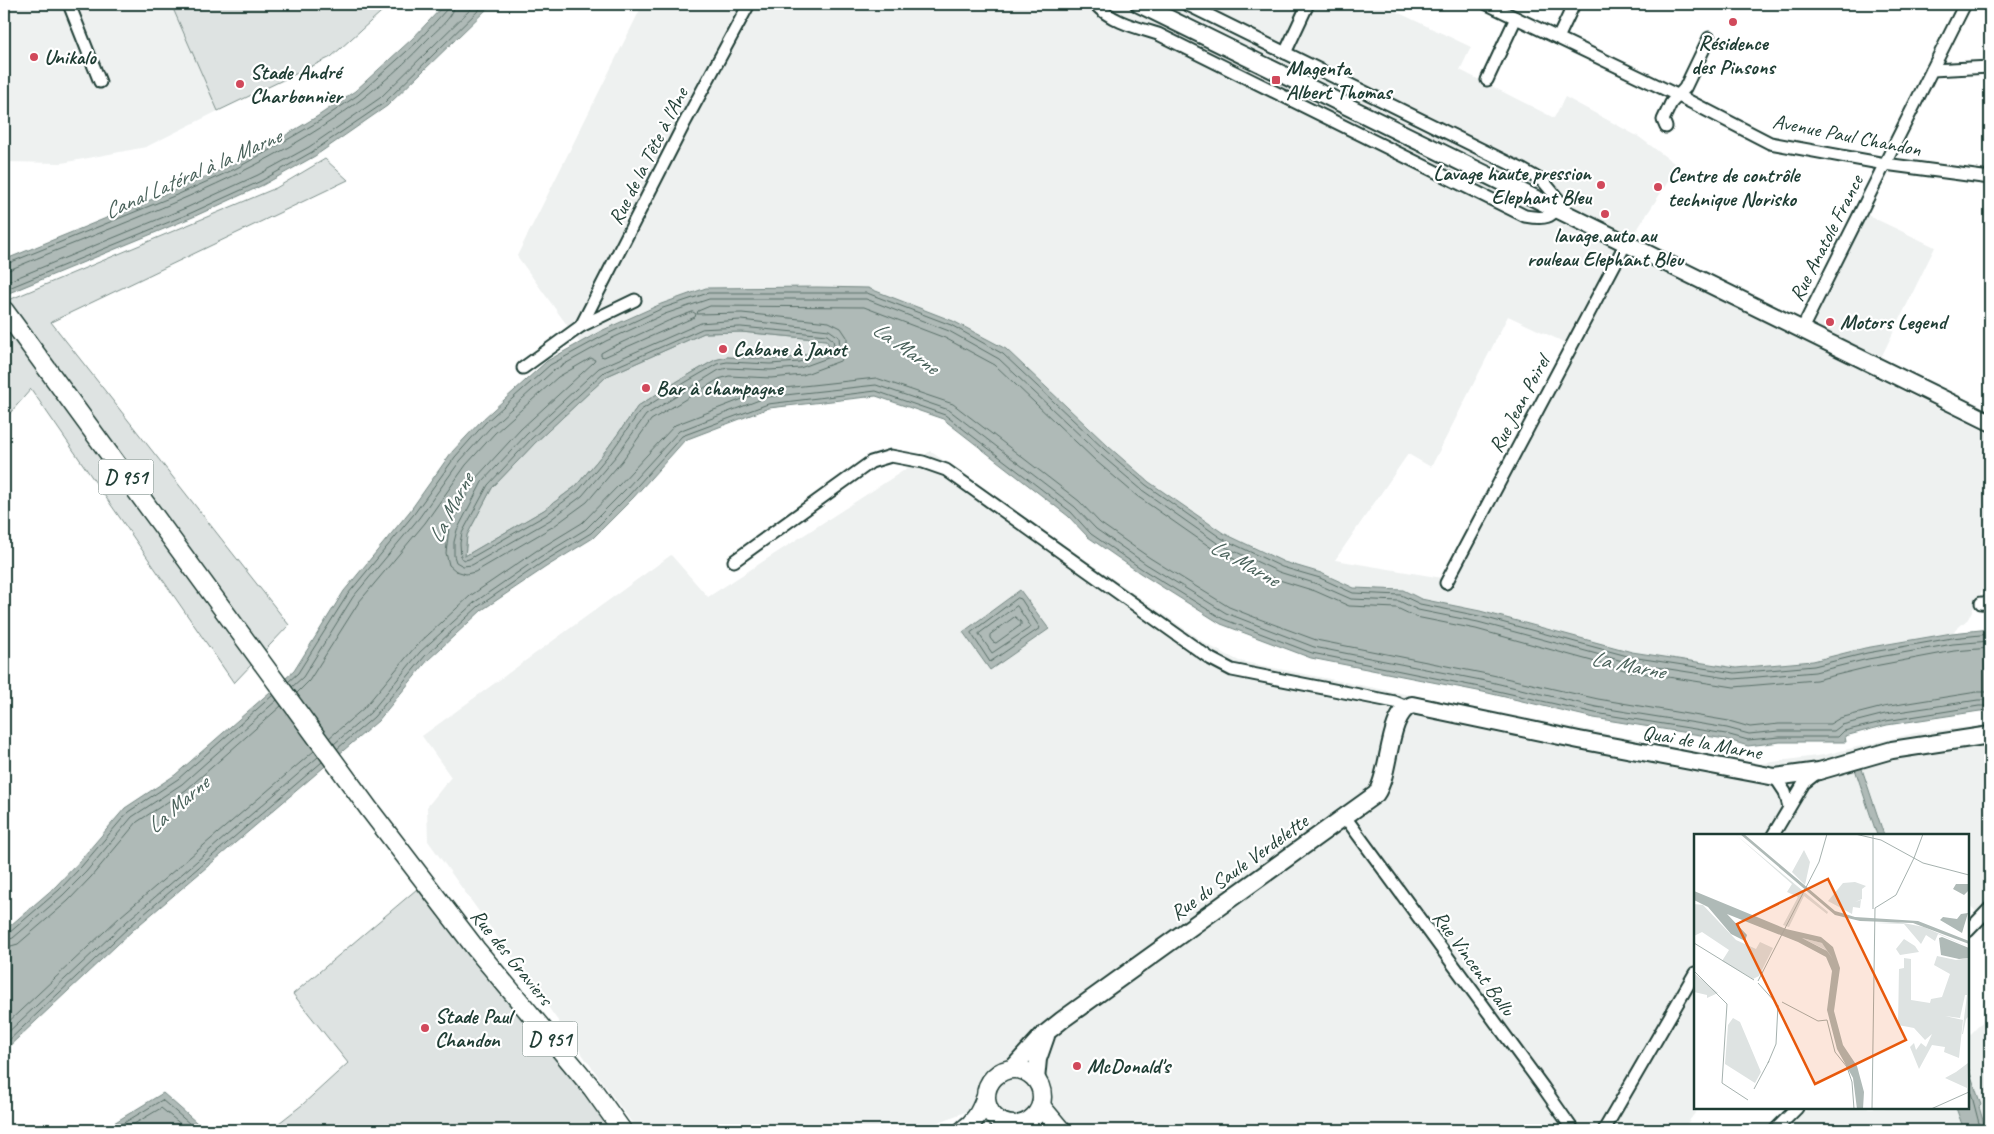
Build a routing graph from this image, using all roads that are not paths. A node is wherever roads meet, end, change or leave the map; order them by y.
1 (69, 4) edge
2 (749, 4) edge
3 (1095, 4) edge
4 (1139, 4) edge
5 (1186, 4) edge
6 (1308, 4) edge
7 (1487, 4) edge
8 (1574, 4) edge
9 (1966, 4) edge
10 (1516, 18) junction
11 (1558, 38) junction
12 (1709, 38) dead end
13 (1285, 53) junction
14 (1990, 67) edge
15 (1932, 70) junction
16 (1487, 80) dead end
17 (100, 82) dead end
18 (1678, 96) junction
19 (1666, 127) dead end
20 (1885, 164) junction
21 (1990, 178) edge
22 (1557, 208) junction
23 (1626, 243) junction
24 (635, 300) dead end
25 (4, 310) edge
26 (581, 326) junction
27 (1802, 329) junction
28 (523, 368) dead end
29 (1990, 422) edge
30 (734, 561) dead end
31 (1446, 583) dead end
32 (1408, 707) junction
33 (1990, 736) edge
34 (1819, 771) junction
35 (1775, 777) junction
36 (1789, 807) junction
37 (1345, 817) junction
38 (1774, 834) edge
39 (1990, 908) edge
40 (1969, 930) edge
41 (1694, 975) edge
42 (1049, 1030) junction
43 (1012, 1069) junction
44 (1036, 1080) junction
45 (985, 1099) junction
46 (1041, 1106) junction
47 (1796, 1109) edge
48 (1012, 1125) junction
49 (1606, 1127) edge
50 (622, 1130) edge
51 (963, 1130) edge
52 (982, 1130) edge
53 (1040, 1130) edge
54 (1061, 1130) edge
55 (1573, 1130) edge
56 (1775, 1130) edge

1 - 17 street
2 - 26 street, Rue de la Tête à l'Ane
3 - 22 street
4 - 22 street
5 - 13 street
6 - 13 street
7 - 10 street, Avenue Paul Chandon
8 - 11 street
9 - 15 street, Rue Anatole France
10 - 11 street, Avenue Paul Chandon
10 - 16 street
11 - 18 street, Avenue Paul Chandon
12 - 18 street
13 - 22 street
14 - 15 street
15 - 20 street, Rue Anatole France
18 - 19 street
18 - 20 street, Avenue Paul Chandon
20 - 21 street, Avenue Paul Chandon
20 - 27 street, Rue Anatole France
22 - 23 street
23 - 27 street
23 - 31 street, Rue Jean Poirel
24 - 26 street
25 - 50 main road, Rue des Graviers / D 951
26 - 28 street
27 - 29 street
30 - 32 street
32 - 35 street, Quai de la Marne
32 - 37 street, Rue du Saule Verdelette
33 - 34 street, Quai de la Marne
34 - 35 street, Quai de la Marne
34 - 36 street
35 - 36 street
36 - 38 street
37 - 42 street, Rue du Saule Verdelette
37 - 55 street, Rue Vincent Ballu
39 - 40 street
41 - 49 street
42 - 43 street, Rue du Saule Verdelette
42 - 44 street
43 - 44 main road
43 - 45 main road
44 - 46 main road
45 - 48 main road
45 - 51 main road
46 - 48 main road
46 - 54 main road
47 - 56 street
48 - 52 main road
48 - 53 main road

